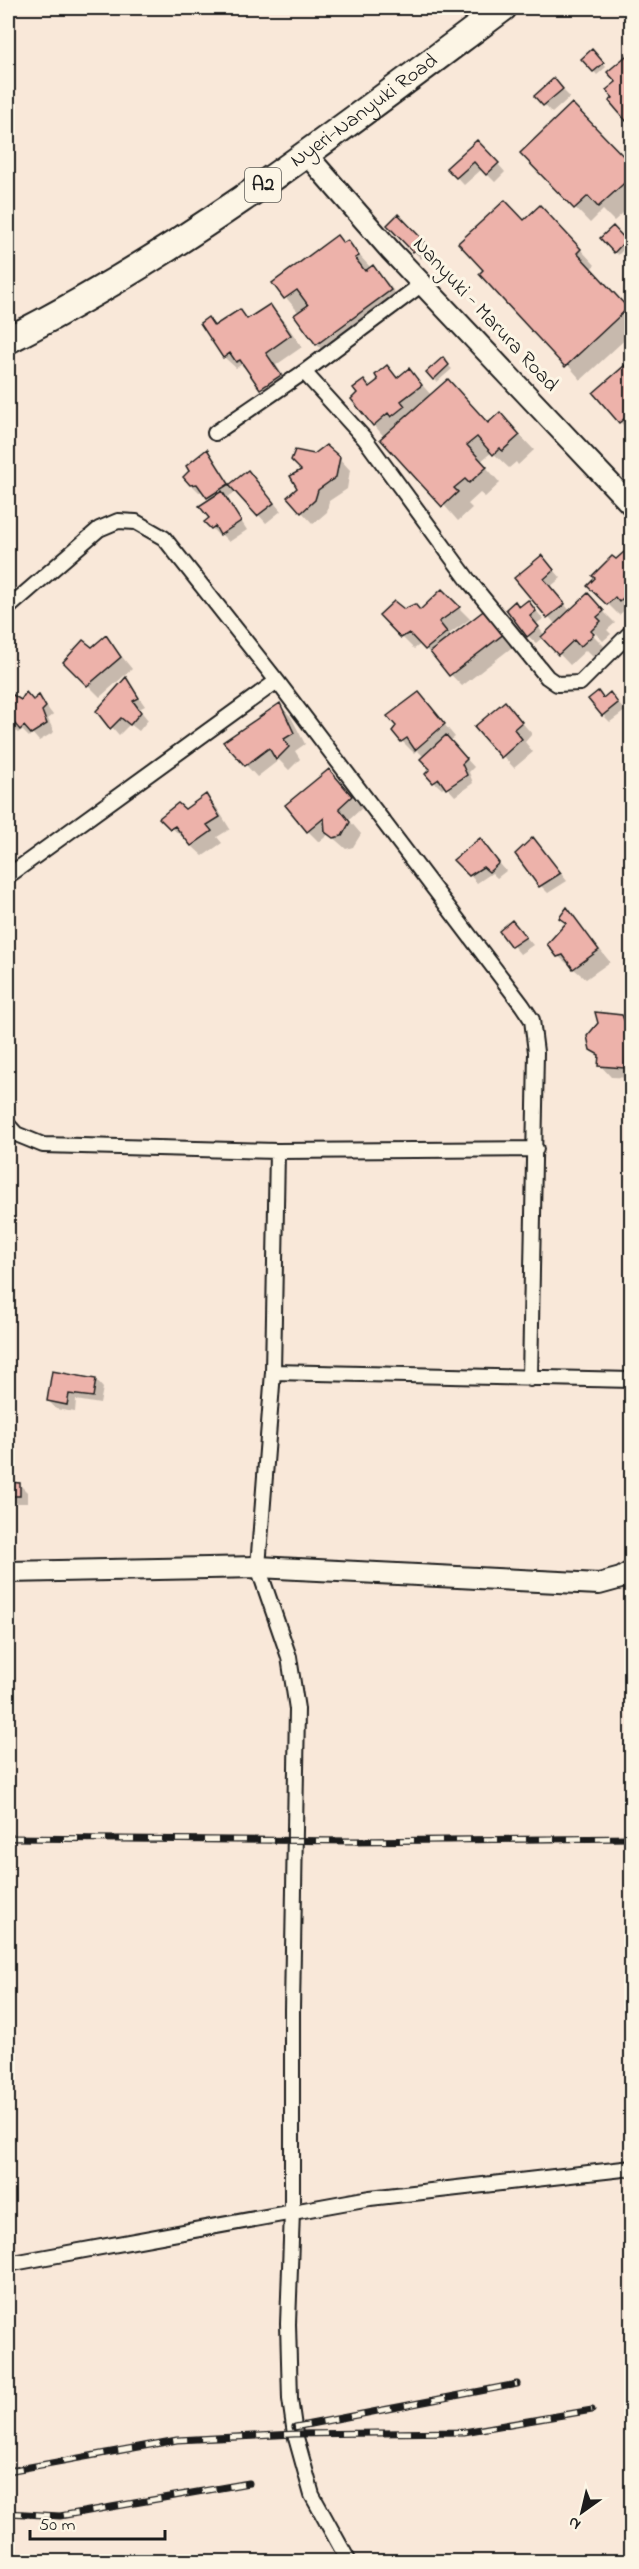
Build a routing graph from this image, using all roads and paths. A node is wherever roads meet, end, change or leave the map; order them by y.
1 (503, 8) edge
2 (307, 154) junction
3 (422, 284) junction
4 (8, 340) edge
5 (304, 372) junction
6 (215, 433) dead end
7 (632, 506) edge
8 (8, 608) edge
9 (632, 631) edge
10 (277, 681) junction
11 (8, 876) edge
12 (8, 1125) edge
13 (536, 1149) junction
14 (277, 1151) junction
15 (273, 1372) junction
16 (530, 1379) junction
17 (632, 1380) edge
18 (258, 1567) junction
19 (632, 1571) edge
20 (8, 1572) edge
21 (632, 2168) edge
22 (292, 2212) junction
23 (8, 2264) edge
24 (349, 2562) edge

1 - 2 highway, Nyeri-Nanyuki Road / A2
2 - 3 street, Nanyuki - Marura Road
2 - 4 highway, Nyeri-Nanyuki Road / A2
3 - 5 street
3 - 7 street, Nanyuki - Marura Road
5 - 6 street
5 - 9 street
8 - 10 street
10 - 11 street
10 - 13 street
12 - 14 street
13 - 14 street
13 - 16 street
14 - 15 street
15 - 16 street
15 - 18 street
16 - 17 street
18 - 19 street
18 - 20 street
18 - 22 street
21 - 22 street
22 - 23 street
22 - 24 street

